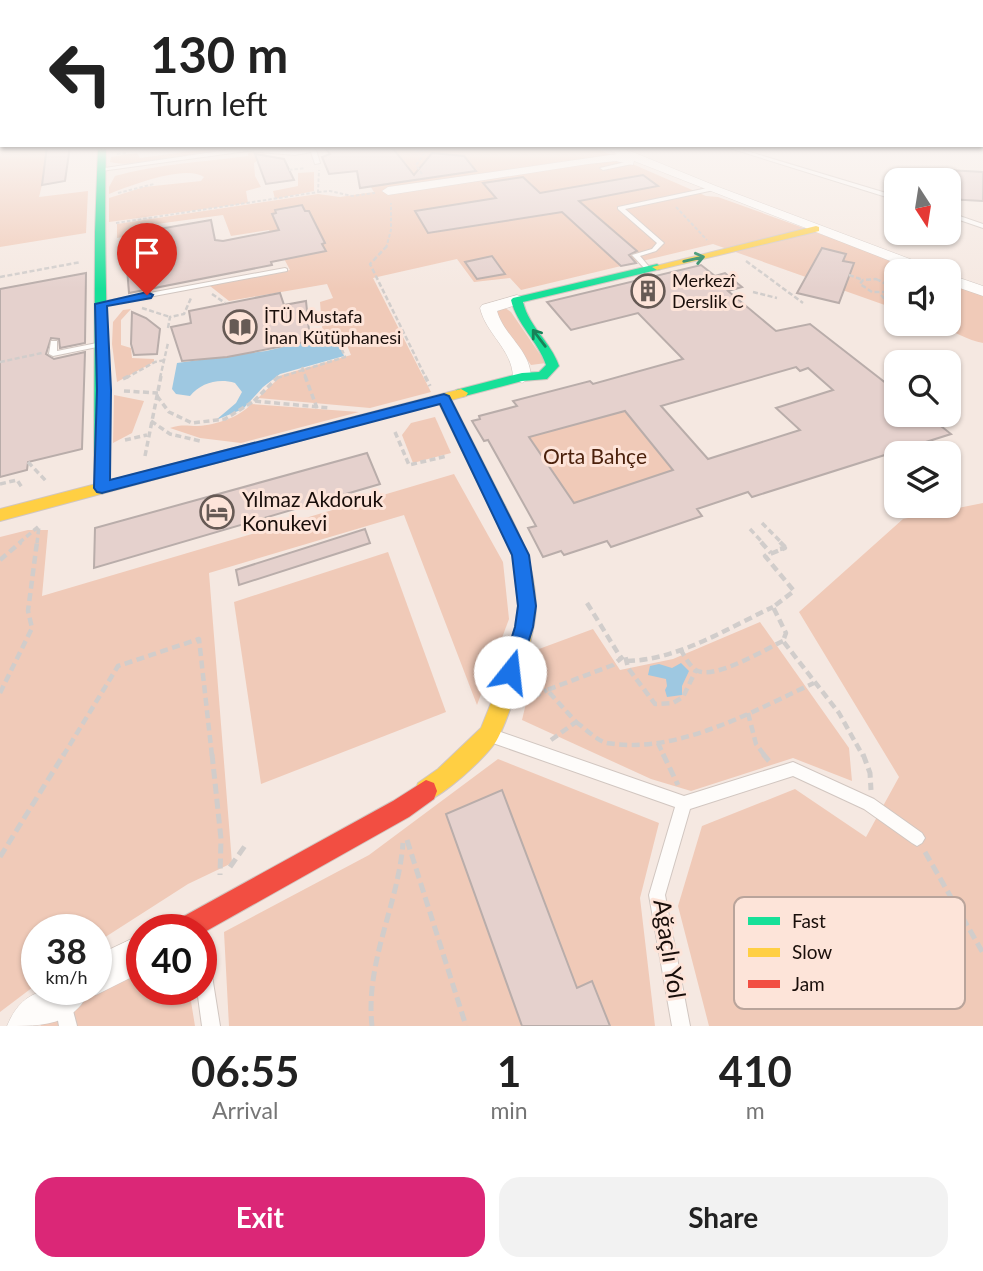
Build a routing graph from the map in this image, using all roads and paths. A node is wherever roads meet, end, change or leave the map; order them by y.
1 (389, 193) edge
2 (99, 194) edge
3 (116, 194) edge
4 (308, 194) edge
5 (343, 194) edge
6 (378, 194) edge
7 (687, 194) edge
8 (725, 194) edge
9 (667, 198) junction
10 (99, 200) junction
11 (961, 218) edge
12 (110, 223) dead end
13 (983, 226) edge
14 (816, 229) junction
15 (722, 252) junction
16 (897, 259) edge
17 (93, 260) dead end
18 (648, 269) junction
19 (285, 270) dead end
20 (849, 275) dead end
21 (0, 277) edge
22 (863, 280) junction
23 (961, 283) edge
24 (197, 286) junction
25 (983, 291) edge
26 (753, 292) dead end
27 (879, 293) junction
28 (514, 296) junction
29 (777, 298) dead end
30 (884, 299) edge
31 (122, 300) junction
32 (803, 303) dead end
33 (101, 304) junction
34 (170, 317) junction
35 (168, 328) dead end
36 (336, 335) dead end
37 (168, 343) dead end
38 (102, 344) junction
39 (54, 347) joint
40 (165, 360) junction
41 (0, 362) edge
42 (302, 367) junction
43 (522, 377) junction
44 (104, 390) junction
45 (158, 395) junction
46 (440, 399) junction
47 (254, 401) junction
48 (316, 406) junction
49 (342, 409) dead end
50 (151, 421) junction
51 (324, 428) junction
52 (395, 432) dead end
53 (205, 443) dead end
54 (454, 455) dead end
55 (144, 476) junction
56 (102, 488) junction
57 (0, 515) edge
58 (762, 523) dead end
59 (750, 529) dead end
60 (771, 553) junction
61 (0, 560) edge
62 (587, 603) dead end
63 (773, 607) junction
64 (783, 641) junction
65 (680, 648) junction
66 (624, 660) junction
67 (696, 670) junction
68 (814, 683) junction
69 (0, 693) edge
70 (748, 713) junction
71 (576, 722) junction
72 (488, 735) junction
73 (658, 743) junction
74 (543, 753) junction
75 (778, 772) junction
76 (684, 803) junction
77 (870, 804) junction
78 (918, 838) joint
79 (247, 843) dead end
80 (0, 857) edge
81 (951, 897) edge
82 (216, 914) edge
83 (965, 921) edge
84 (983, 953) edge
85 (63, 1005) edge
86 (208, 1005) edge
87 (26, 1026) edge
88 (211, 1026) edge
89 (372, 1026) edge
90 (466, 1026) edge
91 (681, 1026) edge

1 - 46 path
2 - 10 street
3 - 10 path
4 - 12 path
5 - 6 path
7 - 9 lane
8 - 14 street
9 - 15 path
9 - 18 lane
10 - 33 street
11 - 13 lane
14 - 15 street
14 - 16 street
18 -> 15 street
15 - 32 path
17 - 21 path
18 - 28 street
19 - 24 lane
20 - 22 path
22 - 27 path
22 - 27 path
23 - 25 street
24 - 31 lane
24 - 34 path
26 - 29 path
27 - 30 path
28 - 43 street
43 -> 28 street
31 - 33 lane
31 - 34 path
33 - 38 street
34 - 35 path
36 - 42 path
37 - 40 path
38 - 39 lane
38 - 44 street
39 - 41 path
40 - 44 path
40 - 45 path
42 - 47 path
42 - 48 path
43 - 46 street
44 - 45 path
44 - 56 street
45 - 47 path
45 - 50 path
46 - 51 street
46 - 72 street
47 - 48 path
48 - 49 path
48 - 51 path
50 - 53 path
50 - 55 path
51 - 55 street
52 - 54 path
55 - 56 street
56 - 57 street
58 - 60 path
59 - 60 path
60 - 63 path
61 - 69 path
62 - 66 path
63 - 64 path
63 - 65 path
64 - 67 path
64 - 68 path
65 - 66 path
65 - 67 path
66 - 67 path
66 - 71 path
68 - 70 path
68 - 77 path
70 - 73 path
70 - 75 path
71 - 73 path
71 - 74 path
72 - 74 lane
72 - 82 street
73 - 76 path
74 - 76 lane
75 - 76 lane
75 - 77 lane
76 - 91 lane, Ağaçlı Yol
77 - 78 lane
78 - 81 path
79 - 80 path
83 - 84 path
85 - 87 street
86 - 88 lane
89 - 90 path

